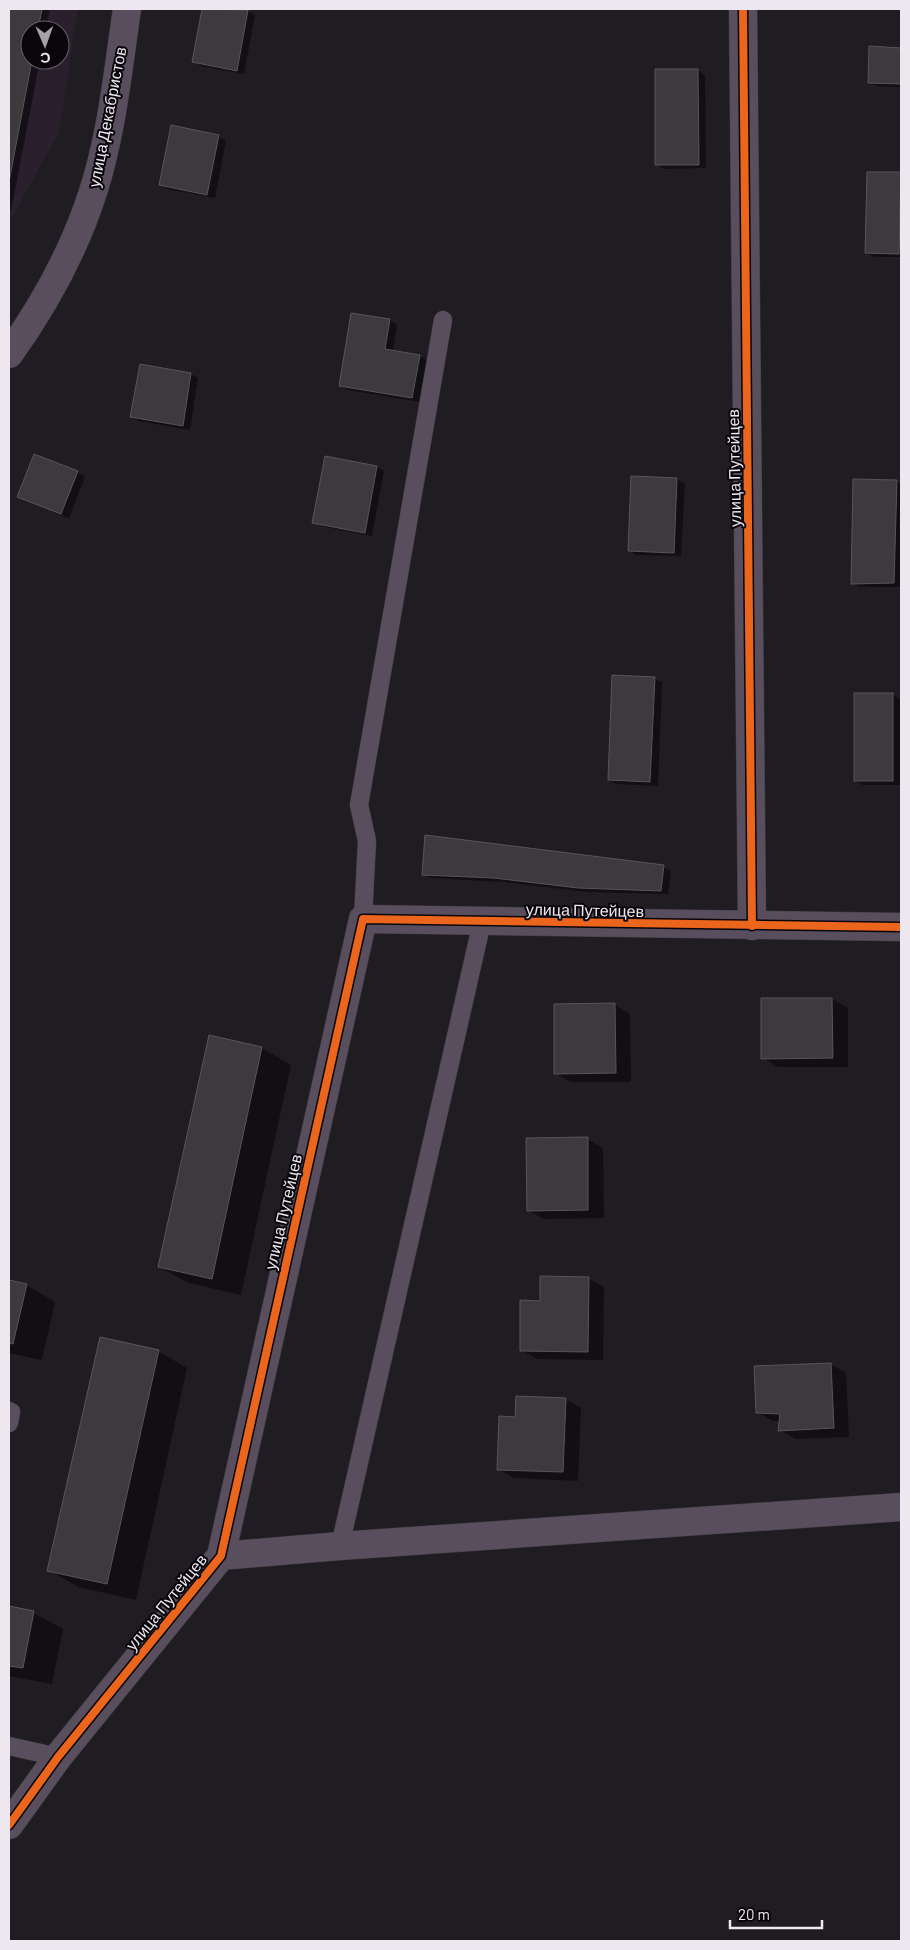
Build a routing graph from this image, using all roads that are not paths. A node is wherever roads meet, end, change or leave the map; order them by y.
1 (127, 9) edge
2 (744, 9) edge
3 (443, 320) dead end
4 (9, 354) edge
5 (362, 919) junction
6 (482, 922) junction
7 (752, 926) junction
8 (901, 927) edge
9 (9, 1411) edge
10 (9, 1423) edge
11 (901, 1507) edge
12 (340, 1546) junction
13 (221, 1556) junction
14 (9, 1746) edge
15 (58, 1757) junction
16 (9, 1825) edge

1 - 4 street, улица Декабристов
2 - 7 street, улица Путейцев
3 - 5 lane
5 - 6 street, улица Путейцев
5 - 13 street, улица Путейцев
6 - 7 street, улица Путейцев
6 - 12 lane
7 - 8 street, улица Путейцев
9 - 10 lane
11 - 12 street
12 - 13 street
13 - 15 street, улица Путейцев
14 - 15 lane
15 - 16 street, улица Путейцев

